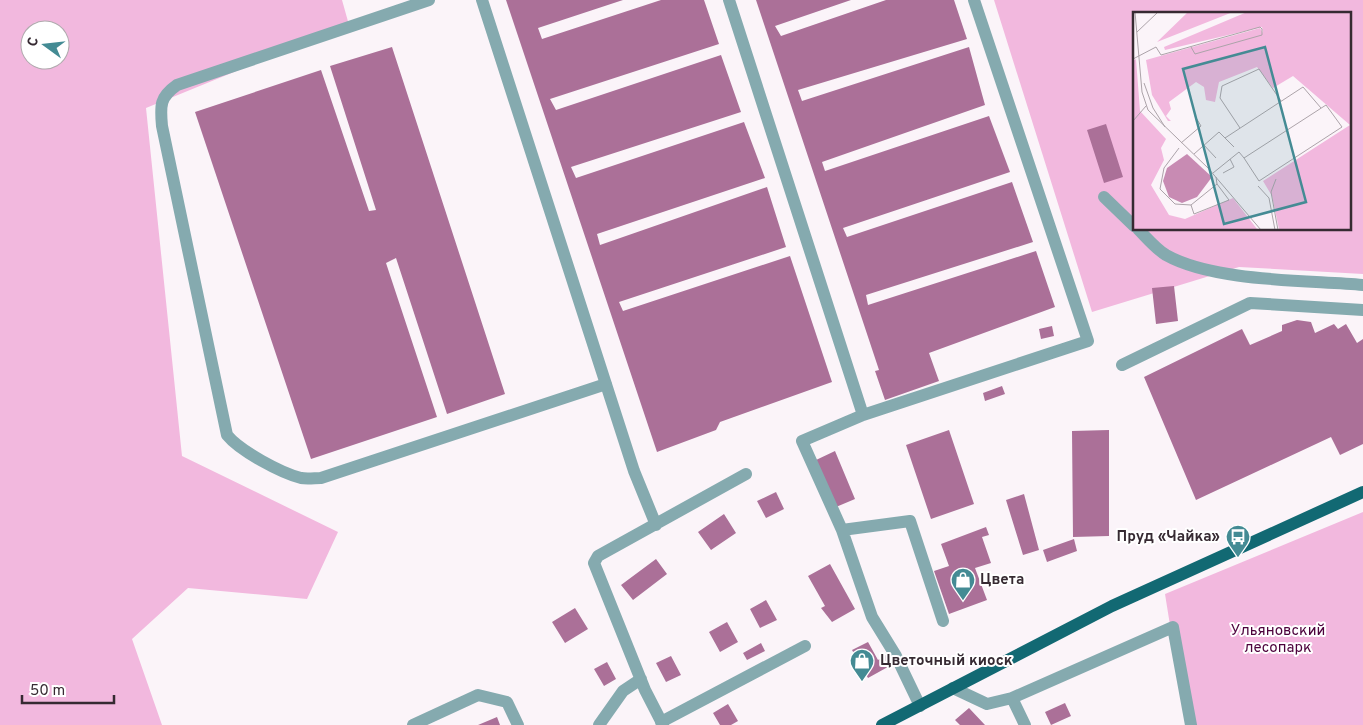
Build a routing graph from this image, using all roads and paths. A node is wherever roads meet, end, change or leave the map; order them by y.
1 (429, 0) edge
2 (482, 0) edge
3 (729, 0) edge
4 (974, 0) edge
5 (1104, 197) dead end
6 (1133, 225) edge
7 (1139, 230) edge
8 (1363, 285) edge
9 (1363, 310) edge
10 (1122, 365) dead end
11 (606, 384) junction
12 (864, 415) junction
13 (746, 474) dead end
14 (1363, 492) edge
15 (656, 525) junction
16 (842, 530) junction
17 (943, 621) dead end
18 (805, 646) dead end
19 (641, 679) junction
20 (953, 688) junction
21 (1012, 698) junction
22 (920, 706) junction
23 (662, 723) edge
24 (413, 725) edge
25 (518, 725) edge
26 (599, 725) edge
27 (882, 725) edge
28 (1026, 725) edge
29 (1191, 725) edge

1 - 11 street
2 - 11 street
3 - 12 street
4 - 12 street
5 - 6 street
7 - 8 street
9 - 10 street
11 - 15 street
12 - 16 street
13 - 15 street
14 - 20 main road
15 - 19 street
16 - 17 street
16 - 22 street
18 - 23 street
19 - 23 street
19 - 26 street
20 - 21 street
20 - 22 main road
21 - 28 street
21 - 29 street
22 - 27 main road
24 - 25 street

